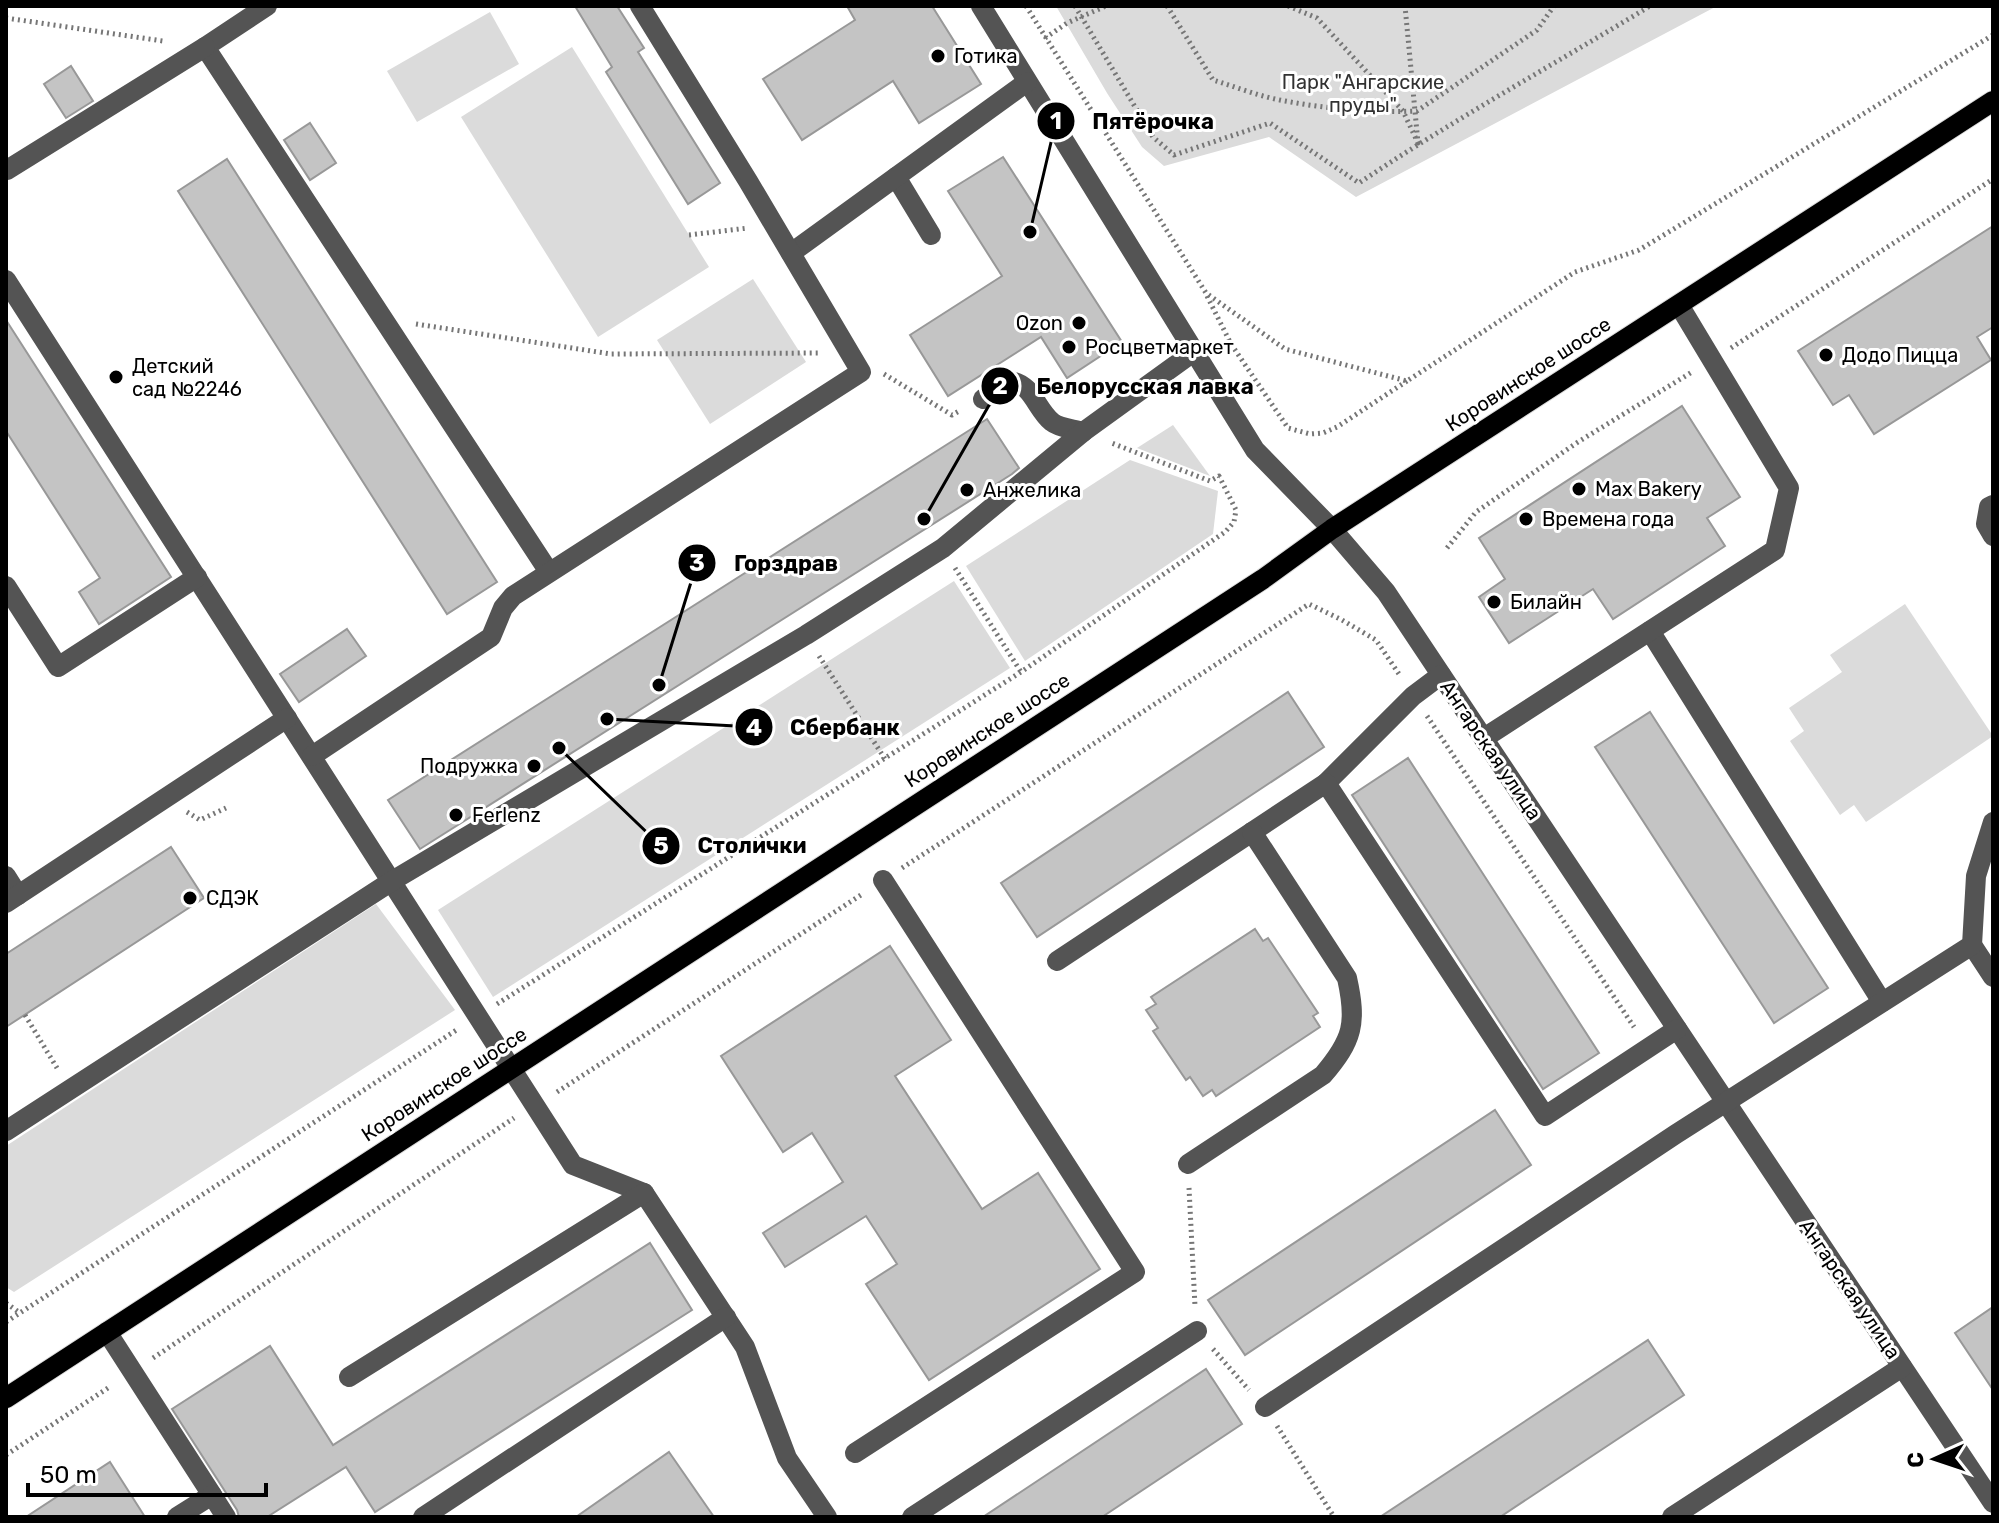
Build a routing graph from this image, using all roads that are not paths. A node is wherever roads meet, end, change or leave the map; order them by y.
1 (267, 6) edge
2 (640, 6) edge
3 (981, 6) edge
4 (205, 47) junction
5 (1027, 82) junction
6 (1993, 101) edge
7 (6, 168) edge
8 (896, 177) junction
9 (931, 235) dead end
10 (791, 253) junction
11 (6, 280) edge
12 (1679, 305) junction
13 (1195, 351) junction
14 (983, 399) road end
15 (1083, 432) junction
16 (1993, 505) edge
17 (1332, 529) junction
18 (1993, 536) edge
19 (549, 572) junction
20 (197, 577) junction
21 (6, 586) edge
22 (1650, 631) junction
23 (1441, 675) junction
24 (287, 718) junction
25 (1484, 738) junction
26 (312, 756) junction
27 (1326, 783) junction
28 (1993, 822) edge
29 (1252, 832) junction
30 (6, 876) edge
31 (883, 880) road end
32 (392, 881) junction
33 (12, 899) edge
34 (1972, 945) junction
35 (1057, 961) dead end
36 (1993, 977) edge
37 (1882, 1002) junction
38 (1677, 1029) junction
39 (512, 1068) junction
40 (1726, 1102) junction
41 (6, 1131) edge
42 (1188, 1164) road end
43 (644, 1193) junction
44 (726, 1317) junction
45 (1197, 1331) road end
46 (107, 1332) junction
47 (1902, 1367) junction
48 (349, 1377) dead end
49 (6, 1398) edge
50 (1265, 1407) dead end
51 (855, 1453) dead end
52 (212, 1495) junction
53 (1993, 1503) edge
54 (177, 1517) edge
55 (226, 1517) edge
56 (423, 1517) edge
57 (827, 1517) edge
58 (912, 1517) edge
59 (1672, 1517) edge

1 - 4 street
2 - 10 street
3 - 5 street, Ангарская улица
4 - 7 street
4 - 19 street
5 - 8 street
5 - 13 street, Ангарская улица
6 - 12 main road, Коровинское шоссе
8 - 9 street
8 - 10 street
10 - 19 street
11 - 20 street
12 - 17 main road, Коровинское шоссе
12 - 22 street
13 - 15 street
13 - 17 street, Ангарская улица
14 - 15 street
15 - 32 street
16 - 18 street
17 - 23 street, Ангарская улица
17 - 39 main road, Коровинское шоссе
19 - 26 street
20 - 21 street
20 - 24 street
22 - 25 street
22 - 37 street
23 - 25 street, Ангарская улица
23 - 27 street
24 - 26 street
24 - 33 street
25 - 38 street, Ангарская улица
26 - 32 street
27 - 29 street
27 - 38 street
28 - 34 street
29 - 35 street
29 - 42 street
30 - 33 street
31 - 51 street
32 - 39 street
32 - 41 street
34 - 36 street
34 - 37 street
37 - 40 street
38 - 40 street, Ангарская улица
39 - 43 street
39 - 46 main road, Коровинское шоссе
40 - 47 street, Ангарская улица
40 - 50 street
43 - 44 street
43 - 48 street
44 - 56 street
44 - 57 street
45 - 58 street
46 - 49 main road, Коровинское шоссе
46 - 52 street
47 - 53 street, Ангарская улица
47 - 59 street
52 - 54 street
52 - 55 street

